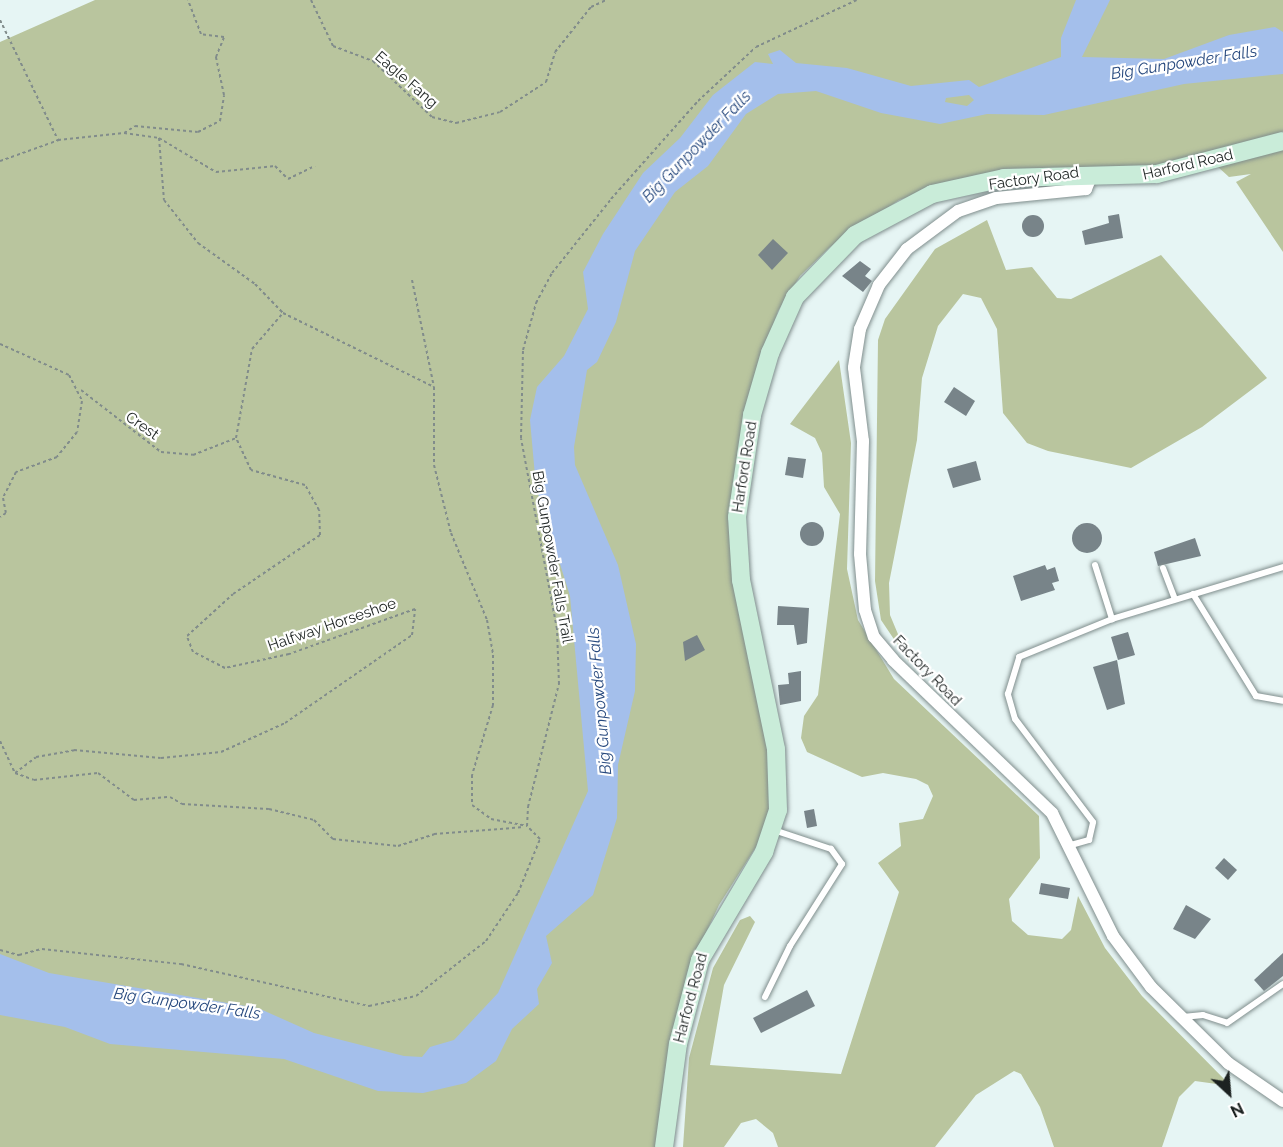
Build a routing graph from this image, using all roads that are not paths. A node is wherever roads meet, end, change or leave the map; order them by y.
1 (1283, 141) edge
2 (1090, 179) junction
3 (1095, 565) dead end
4 (1283, 567) edge
5 (1163, 568) dead end
6 (1193, 594) junction
7 (1175, 599) junction
8 (1112, 619) junction
9 (1283, 701) edge
10 (774, 830) junction
11 (1071, 845) junction
12 (1283, 984) edge
13 (765, 997) dead end
14 (1179, 1017) junction
15 (1283, 1101) edge
16 (664, 1147) edge

1 - 2 main road, Harford Road
2 - 10 main road, Harford Road
2 - 11 street, Factory Road
3 - 8 lane
4 - 6 lane
5 - 7 lane
6 - 7 lane
6 - 9 lane
7 - 8 lane
8 - 11 lane
10 - 13 lane
10 - 16 main road, Harford Road
11 - 14 street, Factory Road
12 - 14 lane
14 - 15 street, Factory Road

